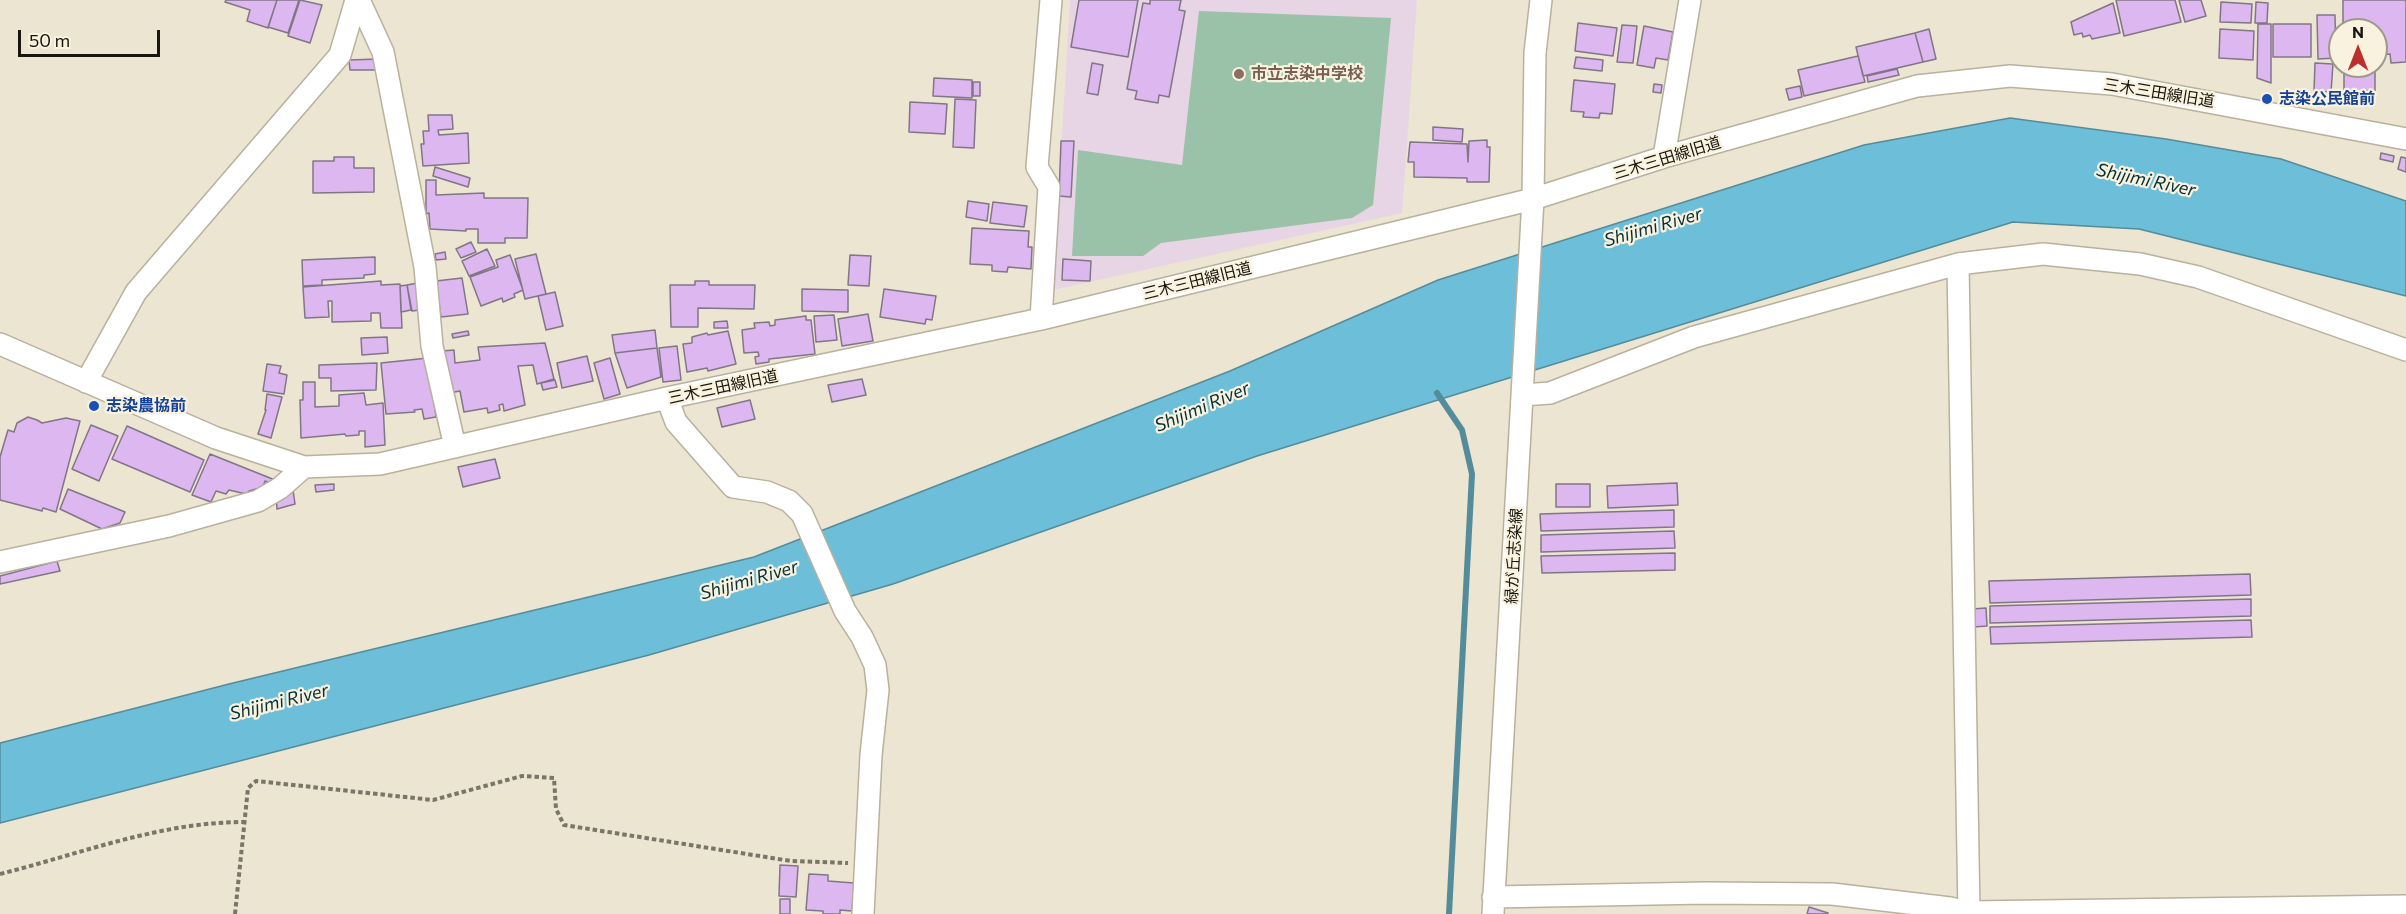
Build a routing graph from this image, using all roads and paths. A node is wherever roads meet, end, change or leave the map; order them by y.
1 (357, 0) edge
2 (1050, 0) edge
3 (1541, 0) edge
4 (1690, 0) edge
5 (2406, 139) edge
6 (1664, 158) junction
7 (1533, 199) junction
8 (1958, 264) junction
9 (1041, 319) junction
10 (0, 344) edge
11 (2406, 350) edge
12 (86, 382) junction
13 (1523, 395) junction
14 (668, 398) junction
15 (455, 447) junction
16 (304, 467) junction
17 (0, 562) edge
18 (244, 822) junction
19 (864, 863) junction
20 (0, 874) edge
21 (1493, 905) edge
22 (2406, 906) edge
23 (1969, 913) edge
24 (235, 914) edge
25 (862, 914) edge

1 - 12 street
1 - 15 street
2 - 9 street
3 - 7 street, 緑が丘志染線
4 - 6 street
5 - 6 street, 三木三田線旧道
6 - 7 street, 三木三田線旧道
7 - 9 street, 三木三田線旧道
7 - 13 street, 緑が丘志染線
8 - 11 street
8 - 13 street
8 - 23 street
9 - 14 street, 三木三田線旧道
10 - 12 street, 三木三田線旧道
12 - 16 street, 三木三田線旧道
13 - 21 street, 緑が丘志染線
14 - 15 street, 三木三田線旧道
14 - 19 street
15 - 16 street, 三木三田線旧道
16 - 17 street
18 - 19 path
18 - 20 path
18 - 24 path
19 - 25 street
21 - 23 street
22 - 23 street

